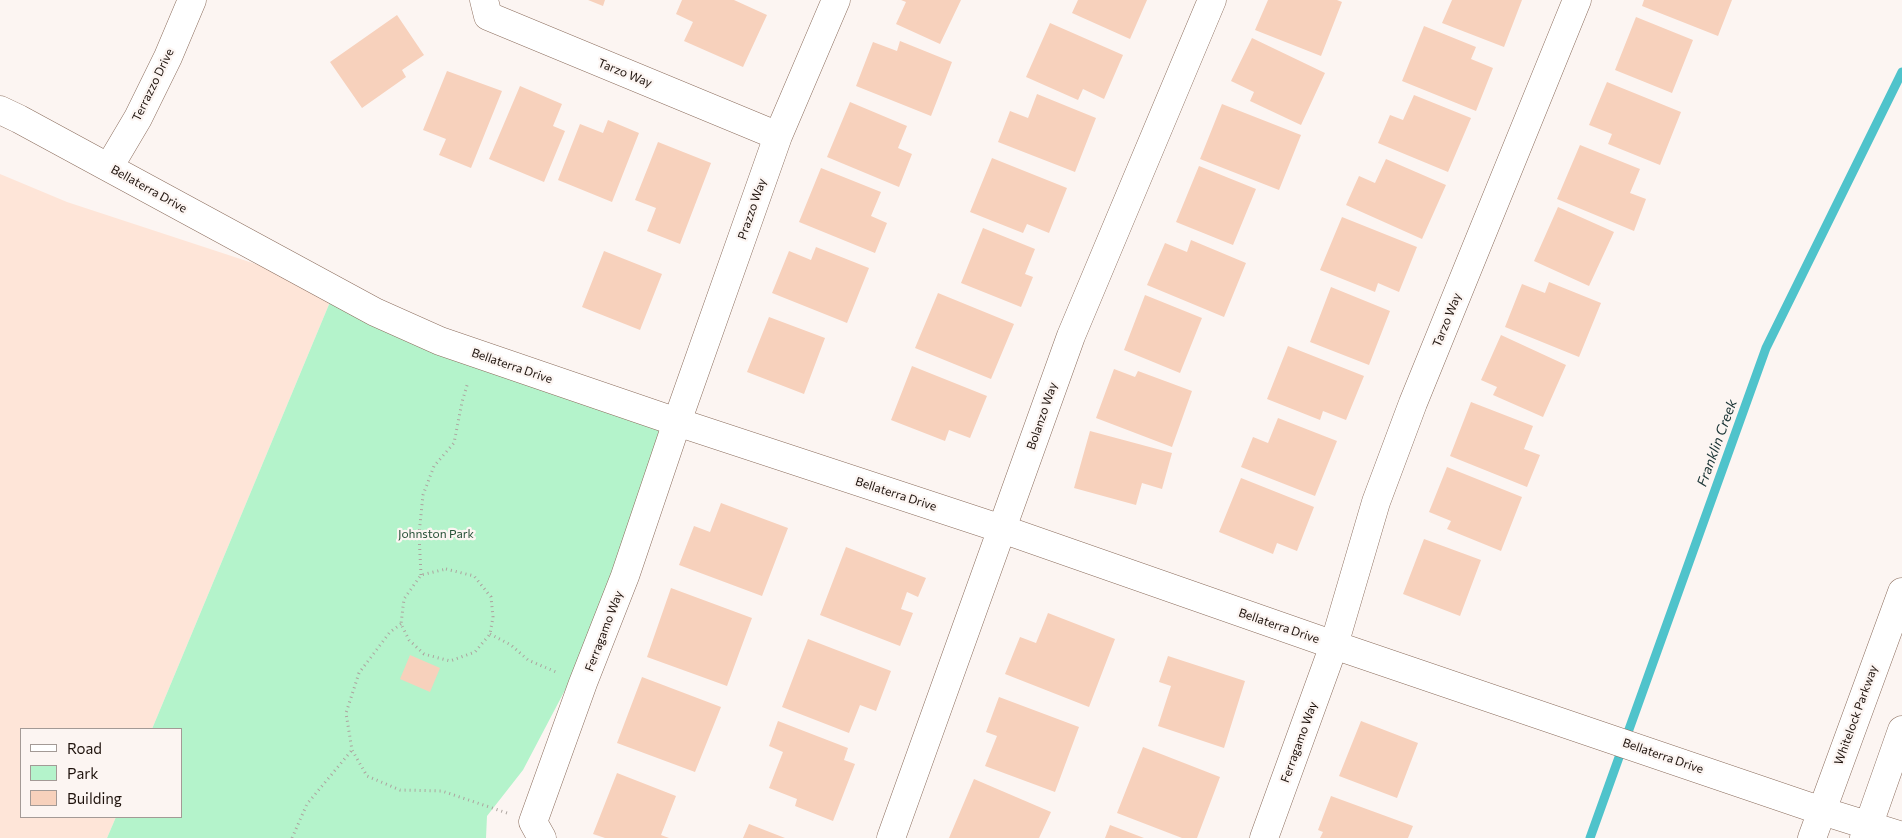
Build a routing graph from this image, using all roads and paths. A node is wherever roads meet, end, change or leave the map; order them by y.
1 (192, 0) edge
2 (484, 0) edge
3 (836, 0) edge
4 (1212, 0) edge
5 (1577, 0) edge
6 (0, 110) edge
7 (778, 136) junction
8 (109, 168) junction
9 (477, 354) junction
10 (677, 422) junction
11 (1002, 529) junction
12 (422, 575) junction
13 (1902, 592) edge
14 (401, 624) junction
15 (490, 634) junction
16 (1334, 645) junction
17 (583, 683) junction
18 (1902, 730) edge
19 (352, 750) junction
20 (1822, 811) junction
21 (538, 830) edge
22 (1866, 832) edge
23 (1902, 836) edge
24 (292, 838) edge
25 (891, 838) edge
26 (1264, 838) edge
27 (1812, 838) edge

1 - 8 street, Terrazzo Drive
2 - 7 street, Tarzo Way
3 - 7 street, Prazzo Way
4 - 11 street, Bolanzo Way
5 - 16 street, Tarzo Way
6 - 8 street, Bellaterra Drive
7 - 10 street, Prazzo Way
8 - 9 street, Bellaterra Drive
9 - 10 street, Bellaterra Drive
9 - 12 path
10 - 11 street, Bellaterra Drive
10 - 17 street, Ferragamo Way
11 - 16 street, Bellaterra Drive
11 - 25 street, Bolanzo Way
12 - 14 path
12 - 15 path
13 - 20 street, Whitelock Parkway
14 - 15 path
14 - 19 path
15 - 17 path
16 - 20 street, Bellaterra Drive
16 - 26 street, Ferragamo Way
17 - 21 street, Ferragamo Way
18 - 22 street
19 - 21 path
19 - 24 path
20 - 22 street, Bellaterra Drive
20 - 27 street, Whitelock Parkway
22 - 23 street, Bellaterra Drive

